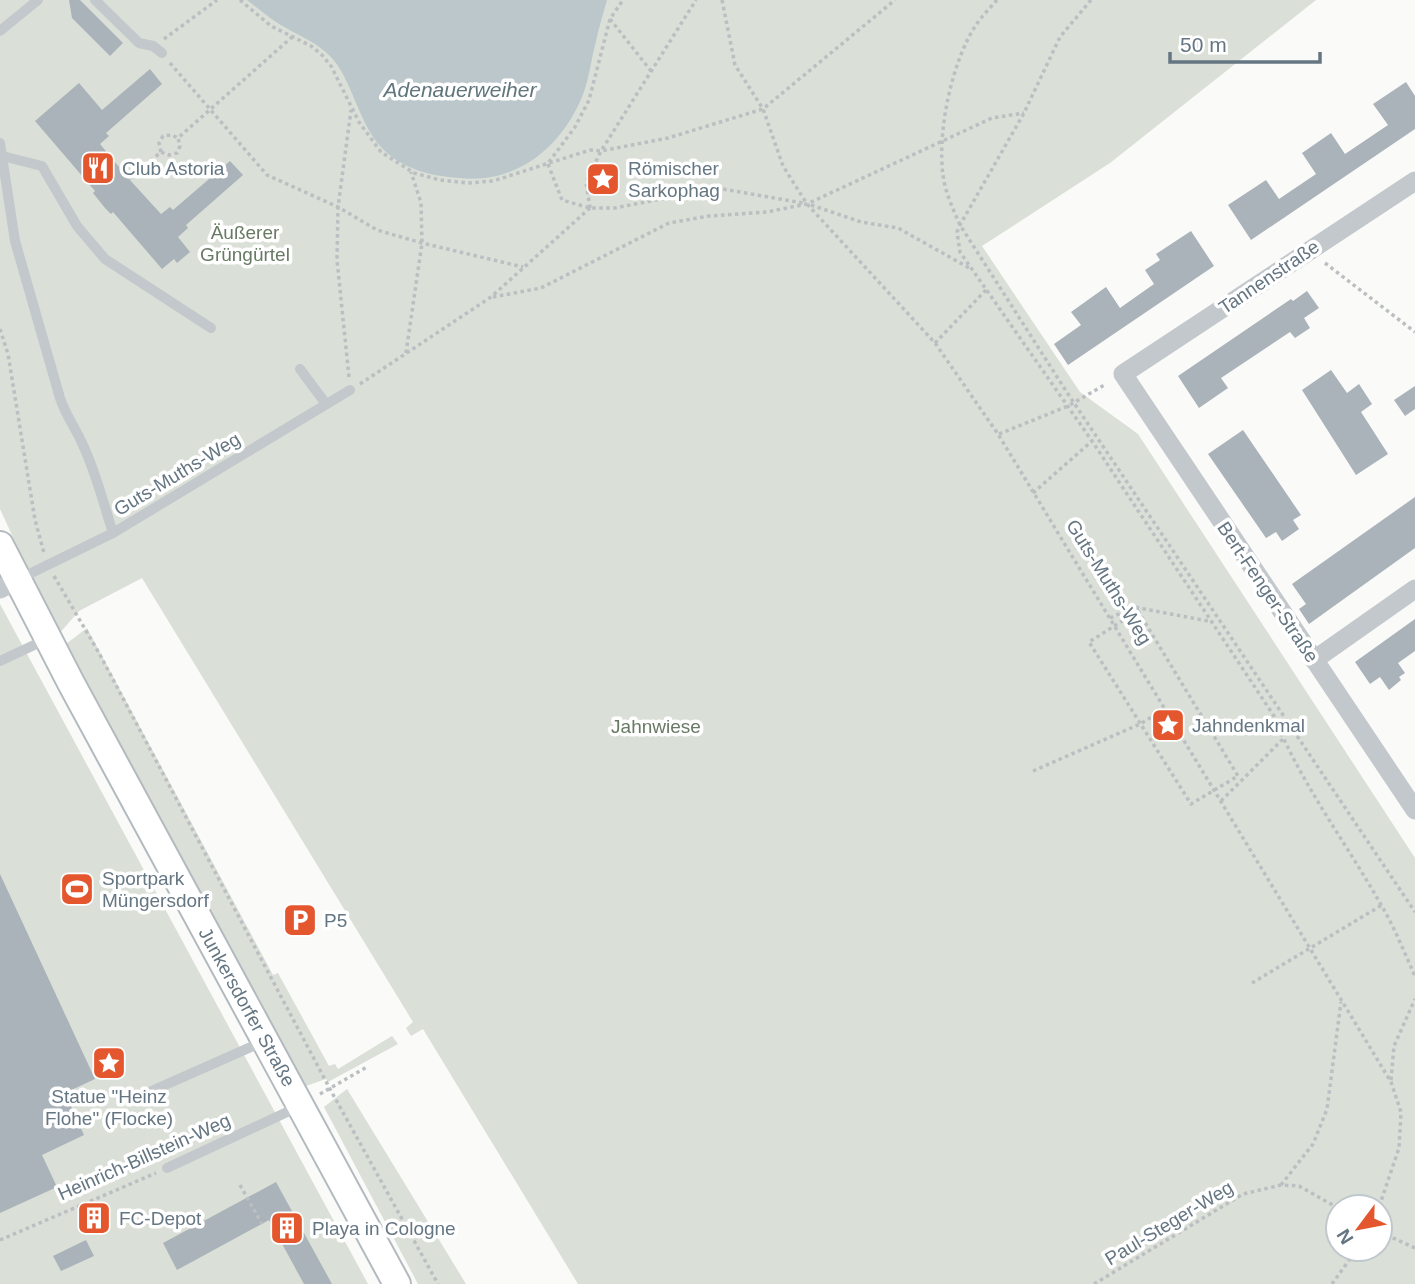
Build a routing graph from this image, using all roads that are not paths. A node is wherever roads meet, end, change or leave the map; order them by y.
1 (37, 0) edge
2 (95, 0) edge
3 (0, 31) edge
4 (158, 50) road end
5 (0, 143) edge
6 (2, 156) junction
7 (1415, 181) edge
8 (211, 328) dead end
9 (300, 369) dead end
10 (1123, 374) joint
11 (350, 390) road end
12 (326, 404) junction
13 (113, 533) junction
14 (0, 545) edge
15 (9, 584) edge
16 (1415, 589) edge
17 (47, 638) junction
18 (1314, 660) junction
19 (0, 661) edge
20 (1415, 810) edge
21 (266, 1040) junction
22 (129, 1101) dead end
23 (301, 1106) junction
24 (167, 1168) road end
25 (397, 1284) edge

1 - 3 lane
2 - 4 lane
5 - 6 lane
6 - 8 lane
6 - 13 lane
7 - 10 street, Tannenstraße
9 - 12 lane
10 - 18 street, Bert-Fenger-Straße
11 - 12 lane, Guts-Muths-Weg
12 - 13 lane, Guts-Muths-Weg
13 - 15 lane, Guts-Muths-Weg
14 - 15 street, Junkersdorfer Straße
15 - 17 street, Junkersdorfer Straße
16 - 18 street
17 - 19 lane
17 - 21 street, Junkersdorfer Straße
18 - 20 street, Bert-Fenger-Straße
21 - 22 lane
21 - 23 street, Junkersdorfer Straße
23 - 24 lane, Heinrich-Billstein-Weg
23 - 25 street, Junkersdorfer Straße

